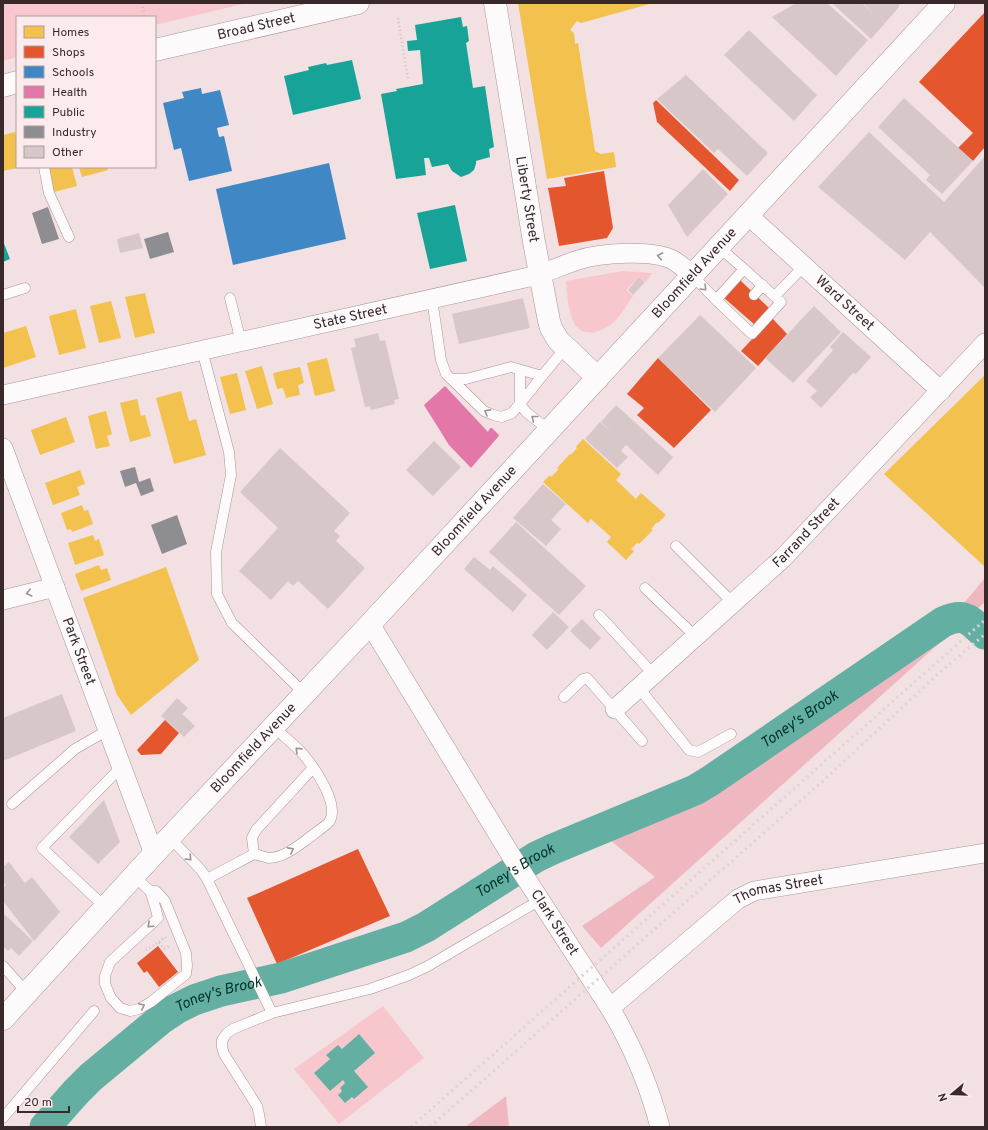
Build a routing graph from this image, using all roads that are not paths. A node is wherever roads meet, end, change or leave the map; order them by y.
1 (358, 3) edge
2 (495, 3) edge
3 (944, 3) edge
4 (156, 50) edge
5 (16, 82) edge
6 (3, 86) edge
7 (44, 168) edge
8 (748, 215) junction
9 (69, 237) dead end
10 (719, 246) junction
11 (804, 266) junction
12 (744, 269) junction
13 (540, 275) junction
14 (692, 275) junction
15 (763, 285) junction
16 (25, 288) dead end
17 (3, 295) edge
18 (754, 295) dead end
19 (775, 296) junction
20 (230, 298) dead end
21 (432, 299) junction
22 (716, 300) junction
23 (241, 342) junction
24 (985, 343) edge
25 (566, 347) junction
26 (202, 350) junction
27 (520, 370) junction
28 (542, 376) junction
29 (598, 378) junction
30 (451, 379) junction
31 (941, 391) junction
32 (3, 395) edge
33 (520, 404) junction
34 (549, 430) junction
35 (3, 448) edge
36 (676, 546) dead end
37 (55, 587) junction
38 (645, 588) dead end
39 (3, 600) edge
40 (733, 603) junction
41 (599, 615) dead end
42 (370, 624) junction
43 (696, 637) junction
44 (654, 675) junction
45 (639, 688) junction
46 (305, 694) junction
47 (564, 697) dead end
48 (615, 709) junction
49 (274, 727) junction
50 (108, 730) junction
51 (731, 734) dead end
52 (642, 741) dead end
53 (122, 766) junction
54 (313, 768) junction
55 (12, 804) dead end
56 (170, 838) junction
57 (985, 853) edge
58 (154, 854) junction
59 (254, 854) junction
60 (207, 879) junction
61 (142, 884) junction
62 (540, 900) junction
63 (106, 907) junction
64 (3, 966) edge
65 (27, 993) junction
66 (610, 1008) junction
67 (94, 1011) dead end
68 (272, 1014) junction
69 (3, 1019) edge
70 (3, 1118) edge
71 (261, 1127) edge
72 (660, 1127) edge

1 - 4 main road, Broad Street
2 - 13 main road, Liberty Street
3 - 8 main road, Bloomfield Avenue
5 - 6 main road
7 - 9 lane
8 - 10 main road, Bloomfield Avenue
8 - 11 street, Ward Street
10 - 12 lane
10 - 14 main road, Bloomfield Avenue
11 - 19 lane
11 - 31 street, Ward Street
12 - 15 lane
12 - 22 lane
14 -> 13 street, State Street
13 - 21 street, State Street
13 - 25 main road, Liberty Street
14 -> 22 lane
14 - 29 main road, Bloomfield Avenue
15 - 18 lane
15 - 19 lane
16 - 17 lane
19 - 22 lane
20 - 23 lane
21 - 23 street, State Street
21 - 30 lane
23 - 26 street, State Street
24 - 31 street, Farrand Street
25 - 28 lane
25 - 29 main road, Liberty Street
26 - 32 street, State Street
26 - 46 lane
27 - 28 lane
27 - 30 lane
27 - 33 lane
28 - 33 lane
29 - 34 main road, Bloomfield Avenue
33 -> 30 lane
31 - 40 street, Farrand Street
34 -> 33 lane
34 - 42 main road, Bloomfield Avenue
35 - 37 street, Park Street
36 - 40 lane
37 -> 39 street
37 - 50 street, Park Street
38 - 43 lane
40 - 43 street, Farrand Street
41 - 44 lane
42 - 46 main road, Bloomfield Avenue
42 - 62 street, Clark Street
43 - 44 street, Farrand Street
44 - 45 street, Farrand Street
45 - 48 street, Farrand Street
45 - 51 lane
46 - 49 main road, Bloomfield Avenue
47 - 48 lane
48 - 52 lane
54 -> 49 lane
49 - 56 main road, Bloomfield Avenue
50 - 53 street, Park Street
50 - 55 lane
53 - 58 street, Park Street
53 - 63 lane
54 - 59 lane
59 -> 54 lane
56 - 58 main road, Bloomfield Avenue
56 -> 60 lane
57 - 66 street, Thomas Street
58 - 61 main road, Bloomfield Avenue
59 - 60 lane
60 - 68 lane
61 -> 61 lane
61 - 63 main road, Bloomfield Avenue
62 - 66 street, Clark Street
62 - 68 lane
63 - 65 main road, Bloomfield Avenue
64 - 65 lane
65 - 69 main road, Bloomfield Avenue
66 - 72 street, Clark Street
67 - 70 lane
68 - 71 lane

